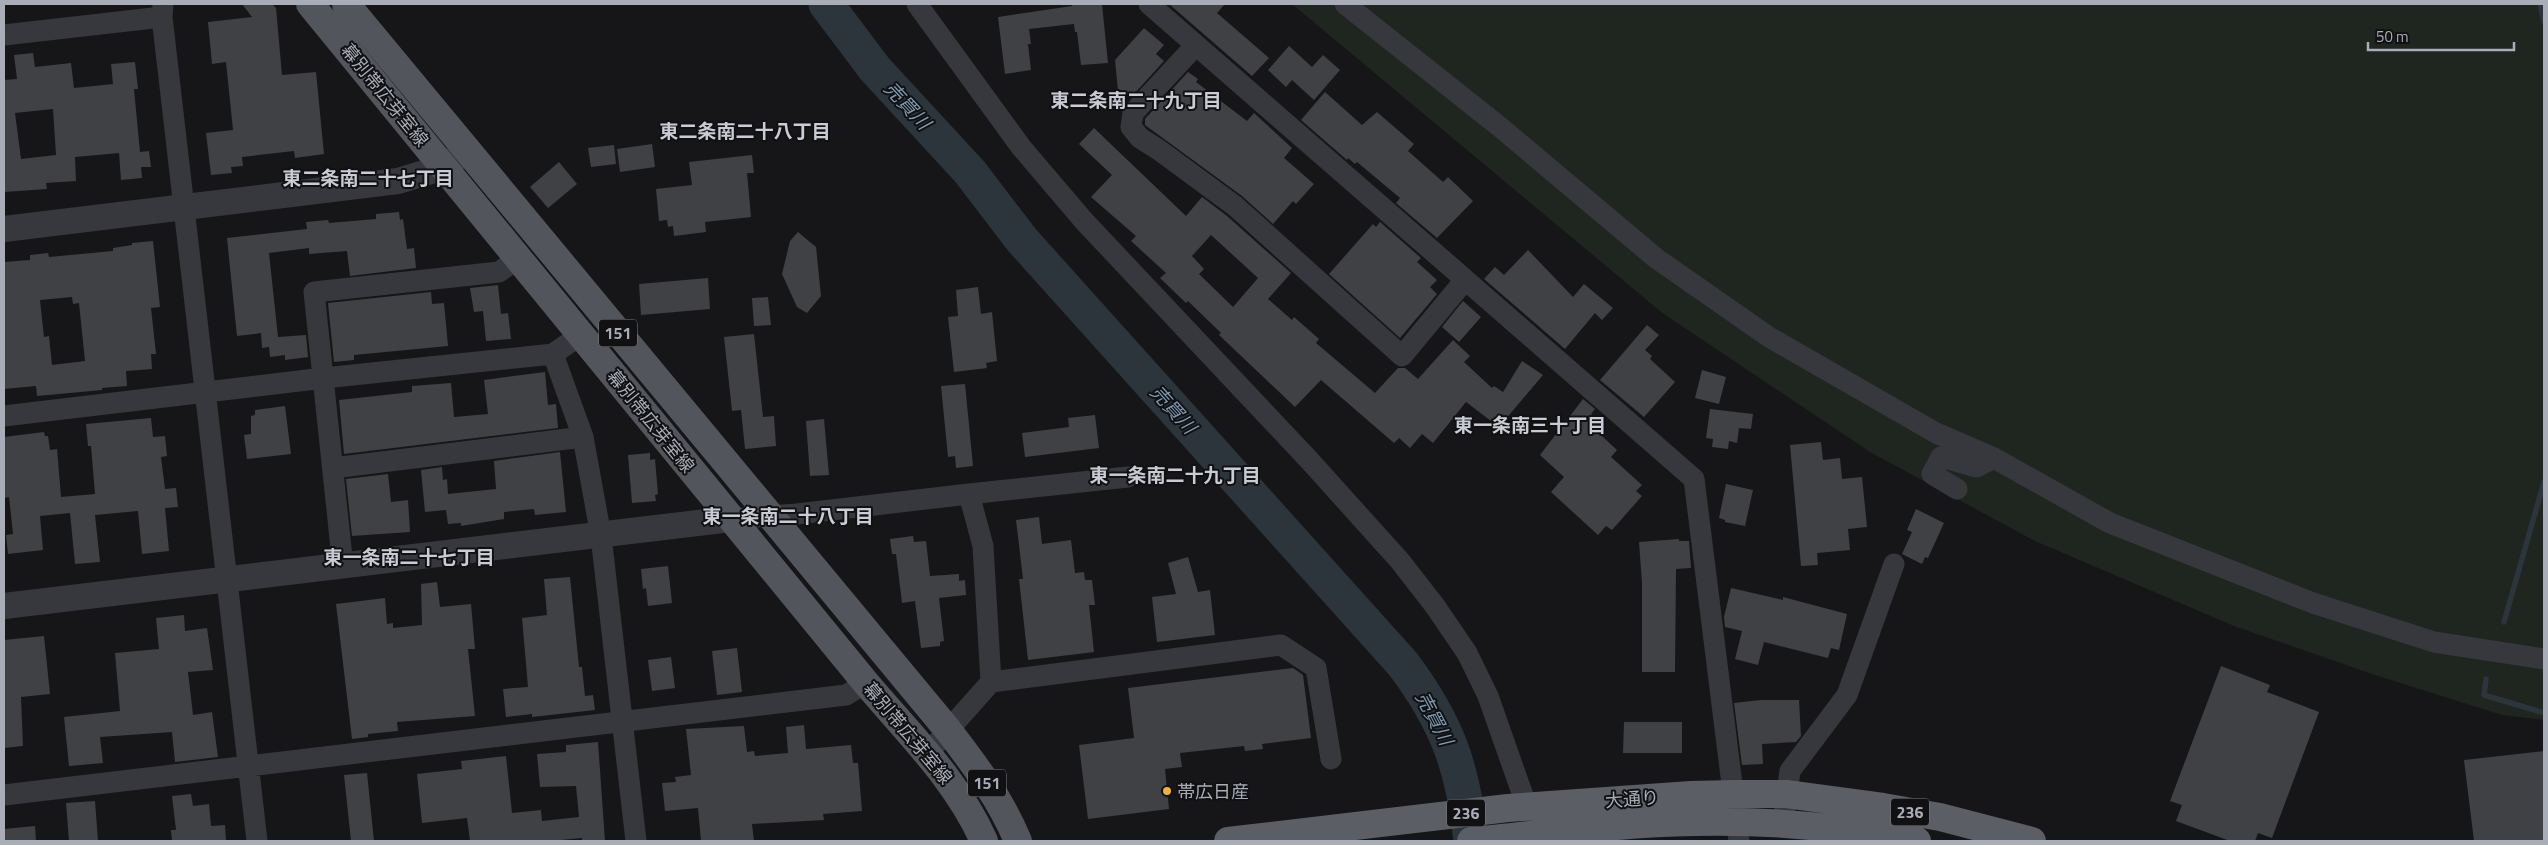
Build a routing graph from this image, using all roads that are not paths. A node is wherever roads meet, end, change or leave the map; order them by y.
1 (310, 4) edge
2 (346, 4) edge
3 (917, 4) edge
4 (1149, 4) edge
5 (1345, 4) edge
6 (162, 10) edge
7 (4, 36) edge
8 (1196, 45) junction
9 (466, 150) junction
10 (444, 167) junction
11 (185, 206) junction
12 (4, 229) edge
13 (518, 258) junction
14 (1465, 280) junction
15 (582, 334) junction
16 (553, 354) junction
17 (324, 378) junction
18 (206, 392) junction
19 (4, 416) edge
20 (583, 436) junction
21 (1994, 458) junction
22 (334, 468) junction
23 (1128, 477) dead end
24 (1957, 489) dead end
25 (969, 494) junction
26 (771, 516) junction
27 (731, 519) junction
28 (601, 536) junction
29 (1894, 564) dead end
30 (343, 567) junction
31 (227, 580) junction
32 (4, 606) edge
33 (2544, 659) edge
34 (991, 682) junction
35 (866, 683) junction
36 (621, 723) junction
37 (948, 730) junction
38 (928, 754) junction
39 (1331, 759) dead end
40 (249, 767) junction
41 (1734, 794) junction
42 (1786, 794) junction
43 (4, 795) edge
44 (1517, 808) junction
45 (1783, 823) junction
46 (1738, 832) edge
47 (2016, 839) edge
48 (257, 841) edge
49 (636, 841) edge
50 (984, 841) edge
51 (1018, 841) edge
52 (1228, 841) edge
53 (1471, 841) edge
54 (1917, 841) edge

1 - 10 main road, 幕別帯広芽室線 / 151
2 - 9 main road, 幕別帯広芽室線 / 151
3 - 44 street
4 - 8 street
5 - 21 street
6 - 7 street
6 - 11 street
8 - 14 street
8 - 14 street
9 - 10 street
9 - 26 main road, 幕別帯広芽室線 / 151
10 - 11 street
10 - 13 main road, 幕別帯広芽室線 / 151
11 - 12 street
11 - 18 street
13 - 15 main road, 幕別帯広芽室線 / 151
13 - 17 street
14 - 41 street
15 - 16 street
15 - 27 main road, 幕別帯広芽室線 / 151
16 - 17 street
16 - 20 street
17 - 18 street
17 - 22 street
18 - 19 street
18 - 31 street
20 - 22 street
20 - 28 street
21 - 24 street
21 - 33 street
22 - 30 street
23 - 25 street
25 - 26 street
25 - 34 street
26 - 27 street
26 - 37 main road, 幕別帯広芽室線 / 151
27 - 28 street
27 - 35 main road, 幕別帯広芽室線 / 151
28 - 30 street
28 - 36 street
29 - 42 street
30 - 31 street
31 - 32 street
31 - 40 street
34 - 37 street
34 - 39 street
35 - 36 street
35 - 38 main road, 幕別帯広芽室線 / 151
36 - 40 street
36 - 49 street
37 - 38 street
37 - 51 main road, 幕別帯広芽室線 / 151
38 - 50 main road, 幕別帯広芽室線 / 151
40 - 43 street
40 - 48 street
41 - 42 highway, 大通り / 236
41 - 44 highway, 大通り / 236
41 - 46 street
42 - 45 street
42 - 47 highway, 大通り / 236
44 - 52 highway, 大通り / 236
45 - 46 highway, 大通り / 236
45 - 54 highway, 大通り / 236
46 - 53 highway, 大通り / 236

